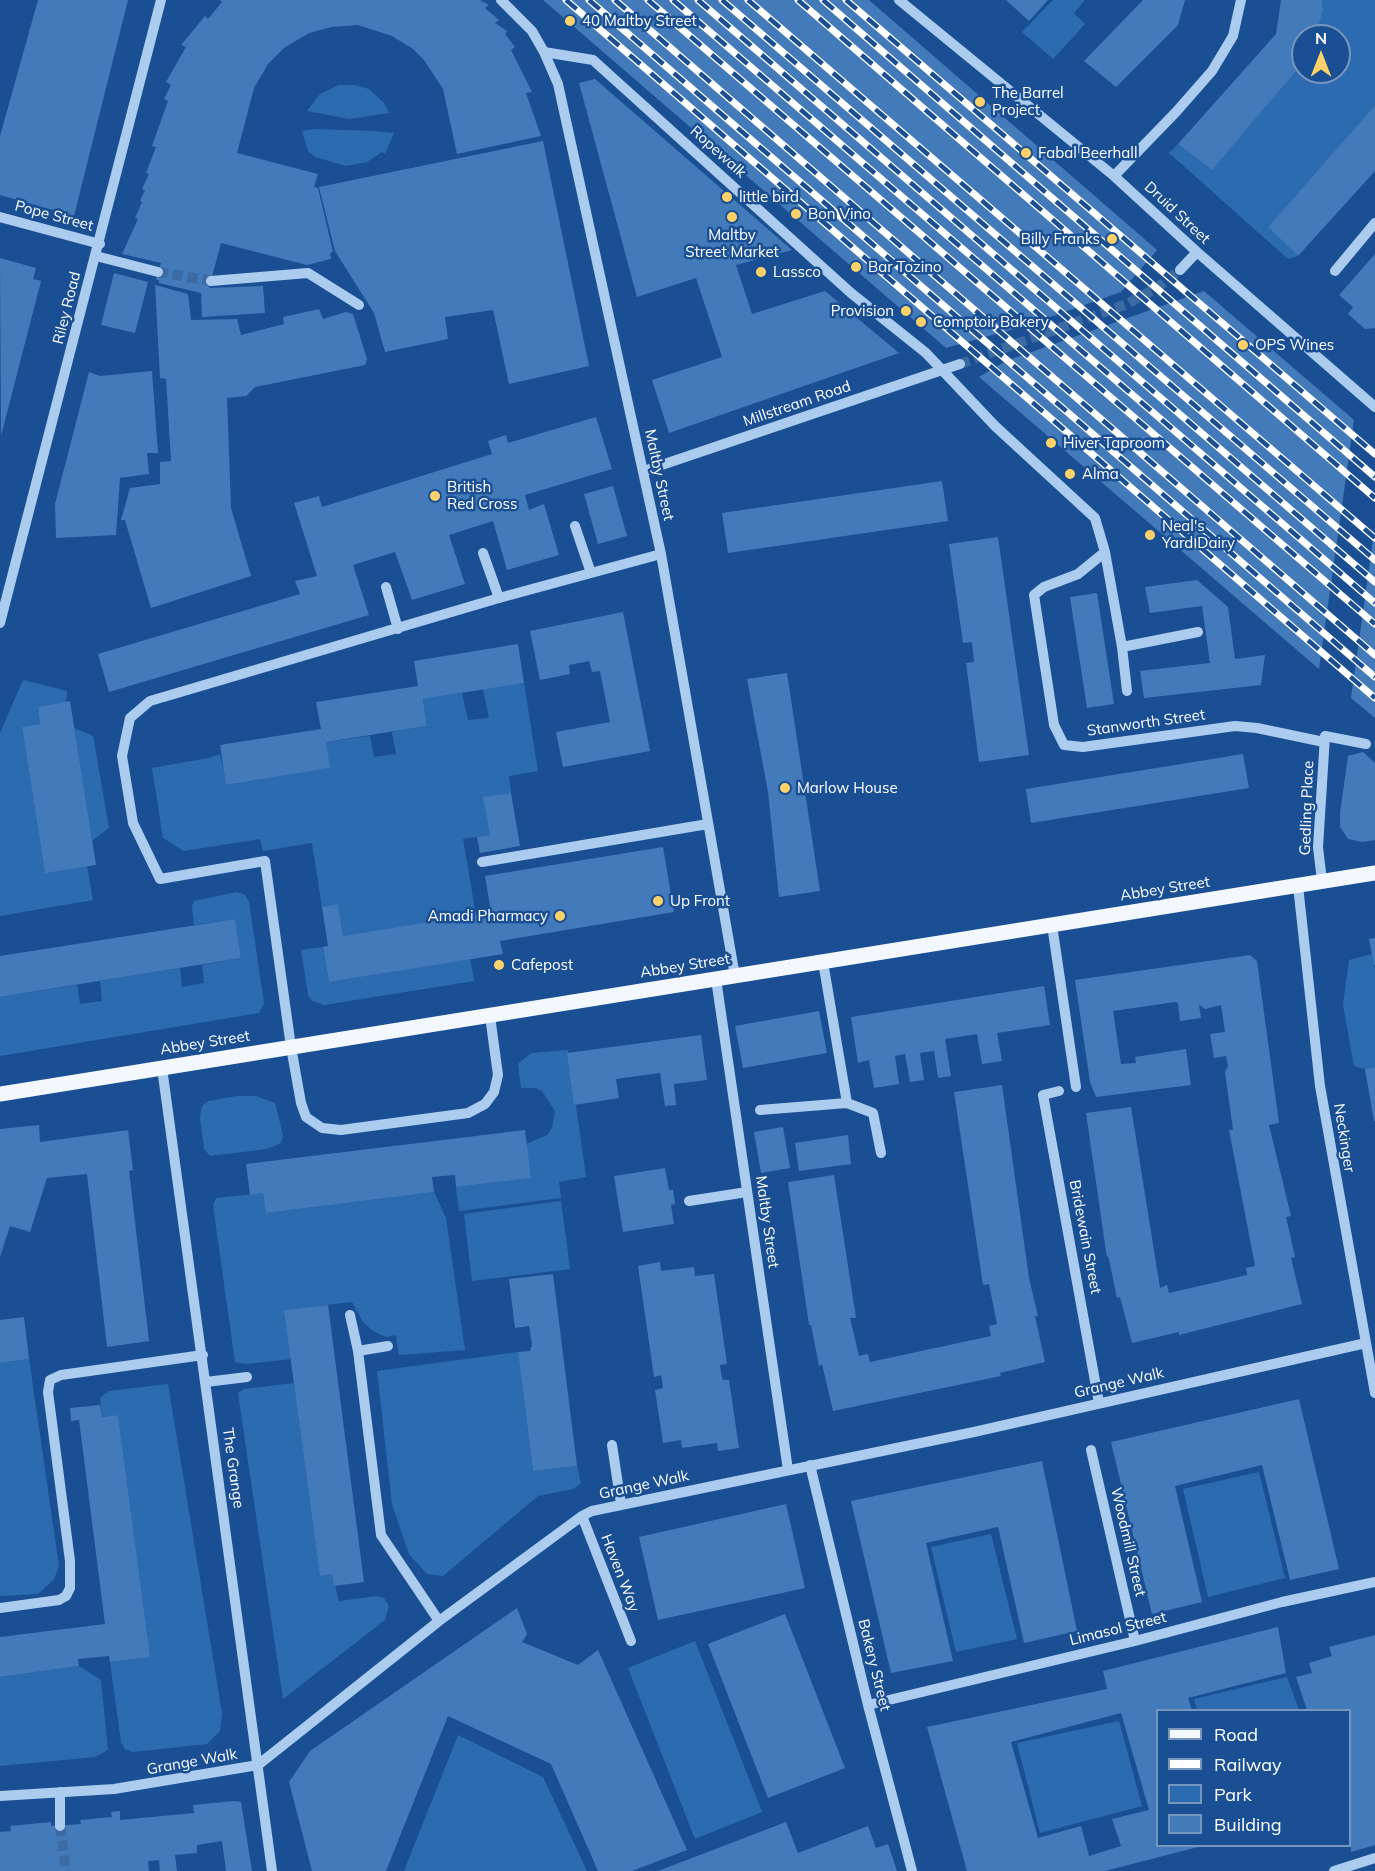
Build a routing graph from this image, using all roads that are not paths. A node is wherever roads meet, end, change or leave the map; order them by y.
1 (161, 0) edge
2 (501, 0) edge
3 (899, 0) edge
4 (1241, 0) edge
5 (544, 52) junction
6 (1114, 176) junction
7 (0, 217) edge
8 (1375, 223) edge
9 (100, 244) junction
10 (1197, 252) junction
11 (96, 256) junction
12 (1180, 270) tunnel mouth
13 (1335, 271) dead end
14 (158, 272) tunnel mouth
15 (211, 281) tunnel mouth
16 (359, 305) dead end
17 (960, 364) tunnel mouth
18 (940, 371) junction
19 (1375, 407) edge
20 (644, 471) junction
21 (575, 525) dead end
22 (1105, 552) junction
23 (483, 553) dead end
24 (661, 554) junction
25 (591, 573) junction
26 (386, 588) dead end
27 (499, 598) junction
28 (0, 622) edge
29 (398, 629) junction
30 (1198, 632) dead end
31 (1122, 647) junction
32 (1127, 691) dead end
33 (1325, 739) junction
34 (1366, 744) dead end
35 (708, 824) junction
36 (483, 862) dead end
37 (1375, 873) edge
38 (1322, 881) junction
39 (1298, 886) junction
40 (1052, 925) junction
41 (823, 962) junction
42 (735, 976) junction
43 (716, 979) junction
44 (490, 1016) junction
45 (291, 1047) junction
46 (162, 1068) junction
47 (1076, 1087) dead end
48 (1059, 1091) dead end
49 (0, 1094) edge
50 (847, 1103) junction
51 (760, 1110) dead end
52 (881, 1153) dead end
53 (747, 1192) junction
54 (689, 1201) dead end
55 (350, 1315) dead end
56 (1366, 1343) junction
57 (388, 1346) dead end
58 (358, 1351) junction
59 (203, 1355) junction
60 (247, 1377) dead end
61 (206, 1382) junction
62 (1375, 1393) edge
63 (1098, 1403) junction
64 (612, 1445) dead end
65 (1091, 1450) dead end
66 (810, 1465) junction
67 (788, 1470) junction
68 (621, 1504) junction
69 (582, 1516) junction
70 (1375, 1582) edge
71 (0, 1608) edge
72 (439, 1622) junction
73 (631, 1641) dead end
74 (1135, 1641) junction
75 (868, 1705) junction
76 (258, 1765) junction
77 (60, 1792) junction
78 (0, 1796) edge
79 (60, 1826) tunnel mouth
80 (1375, 1858) edge
81 (272, 1871) edge
82 (912, 1871) edge
83 (1334, 1871) edge

1 - 9 street, Riley Road
2 - 5 street, Maltby Street
3 - 6 street, Druid Street
4 - 6 street
5 - 18 street, Ropewalk
5 - 20 street, Maltby Street
6 - 10 street, Druid Street
7 - 9 street, Pope Street
8 - 13 street
9 - 11 street, Riley Road
10 - 12 street
10 - 19 street, Druid Street
11 - 14 street
11 - 28 street, Riley Road
15 - 16 street
17 - 18 street, Millstream Road
18 - 20 street, Millstream Road
18 - 22 street, Ropewalk
20 - 24 street, Maltby Street
21 - 25 street
22 - 31 street, Ropewalk
22 - 33 street, Stanworth Street
23 - 27 street
24 - 25 street
24 - 35 street, Maltby Street
25 - 27 street
26 - 29 street
27 - 29 street
29 - 45 street
30 - 31 street
31 - 32 street, Ropewalk
33 - 34 street
33 - 38 street, Gedling Place
35 - 36 street
35 - 42 street, Maltby Street
37 - 38 main road, Abbey Street
38 - 39 main road, Abbey Street
39 - 40 main road, Abbey Street
39 - 56 street, Neckinger
40 - 41 main road, Abbey Street
40 - 47 street
41 - 42 main road, Abbey Street
41 - 50 street
42 - 43 main road, Abbey Street
43 - 44 main road, Abbey Street
43 - 53 street, Maltby Street
44 - 45 main road, Abbey Street
44 - 45 street
45 - 46 main road, Abbey Street
46 - 49 main road, Abbey Street
46 - 59 street, The Grange
48 - 63 street, Bridewain Street
50 - 51 street
50 - 52 street
53 - 54 street
53 - 67 street, Maltby Street
55 - 58 street
56 - 62 street, Neckinger
56 - 63 street, Grange Walk
57 - 58 street
58 - 72 street
59 - 61 street, The Grange
59 - 71 street
60 - 61 street
61 - 76 street, The Grange
63 - 66 street, Grange Walk
64 - 68 street
65 - 74 street, Woodmill Street
66 - 67 street, Grange Walk
66 - 75 street, Bakery Street
67 - 68 street, Grange Walk
68 - 69 street, Grange Walk
69 - 72 street, Grange Walk
69 - 73 street, Haven Way
70 - 74 street, Limasol Street
72 - 76 street, Grange Walk
74 - 75 street, Limasol Street
75 - 82 street, Bakery Street
76 - 77 street, Grange Walk
76 - 81 street, The Grange
77 - 78 street, Grange Walk
77 - 79 street
80 - 83 street

